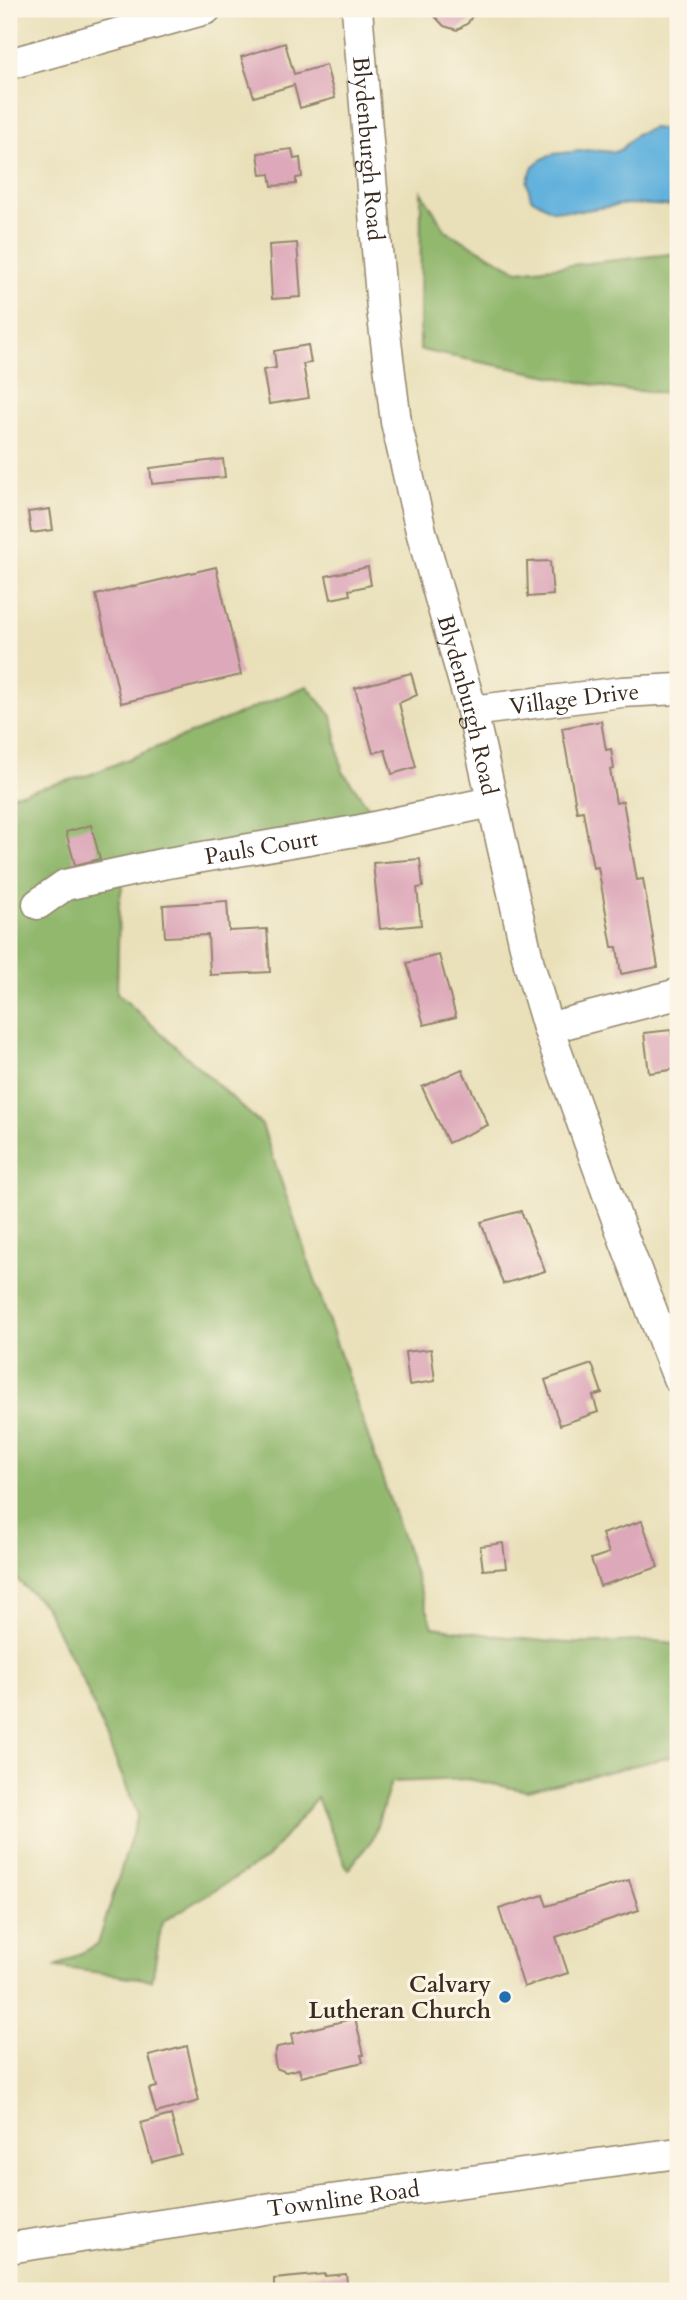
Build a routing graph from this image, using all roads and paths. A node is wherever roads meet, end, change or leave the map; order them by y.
1 (206, 9) edge
2 (356, 9) edge
3 (9, 64) edge
4 (678, 689) edge
5 (472, 711) junction
6 (491, 802) junction
7 (38, 904) dead end
8 (678, 994) edge
9 (548, 1028) junction
10 (678, 1378) edge
11 (678, 2153) edge
12 (9, 2248) edge

1 - 3 street
2 - 5 street, Blydenburgh Road
4 - 5 street, Village Drive
5 - 6 street, Blydenburgh Road
6 - 7 street, Pauls Court
6 - 9 street, Blydenburgh Road
8 - 9 street
9 - 10 street, Blydenburgh Road
11 - 12 street, Townline Road

